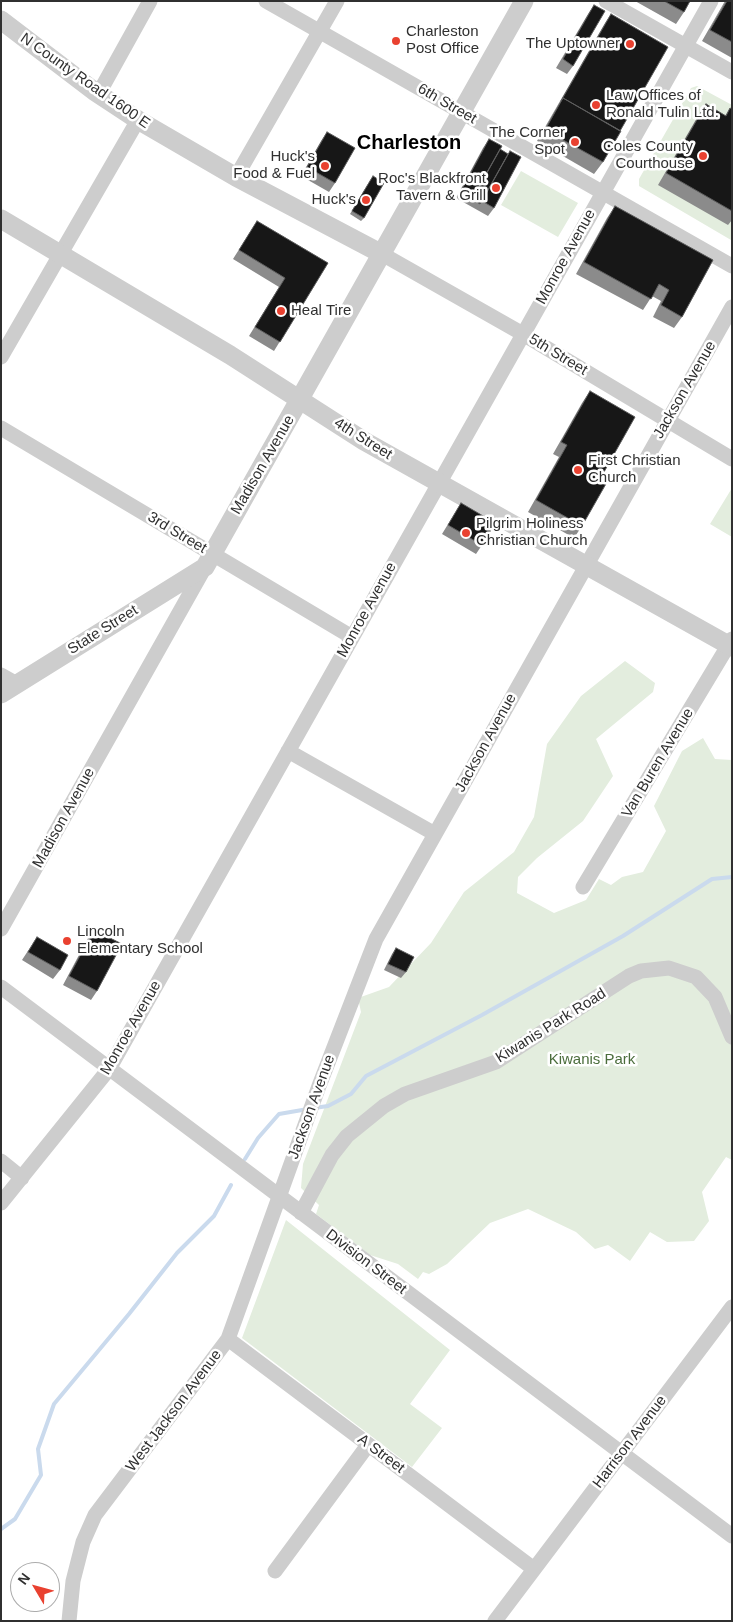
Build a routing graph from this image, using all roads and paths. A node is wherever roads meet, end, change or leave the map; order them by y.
1 (150, 1) edge
2 (266, 1) edge
3 (337, 1) edge
4 (524, 1) edge
5 (606, 1) edge
6 (711, 1) edge
7 (3, 27) edge
8 (320, 32) junction
9 (685, 46) junction
10 (732, 72) edge
11 (99, 93) junction
12 (462, 112) junction
13 (138, 120) junction
14 (236, 177) junction
15 (603, 192) junction
16 (1, 219) edge
17 (61, 254) junction
18 (382, 254) junction
19 (732, 266) edge
20 (732, 307) edge
21 (523, 334) junction
22 (1, 357) edge
23 (301, 399) junction
24 (666, 421) junction
25 (1, 428) edge
26 (732, 459) edge
27 (438, 483) junction
28 (209, 560) junction
29 (586, 567) junction
30 (352, 638) junction
31 (730, 644) edge
32 (1, 675) edge
33 (17, 684) junction
34 (1, 694) edge
35 (288, 751) junction
36 (435, 834) junction
37 (583, 887) dead end
38 (1, 929) edge
39 (1, 987) edge
40 (732, 1037) edge
41 (109, 1069) junction
42 (1, 1161) edge
43 (22, 1178) junction
44 (279, 1197) junction
45 (1, 1203) edge
46 (301, 1213) junction
47 (732, 1307) edge
48 (228, 1339) junction
49 (368, 1445) junction
50 (621, 1454) junction
51 (732, 1536) edge
52 (275, 1571) dead end
53 (531, 1573) junction
54 (502, 1618) edge
55 (68, 1621) edge

1 - 11 street
2 - 8 street, 6th Street
3 - 8 street
4 - 12 street, Madison Avenue
5 - 9 street
6 - 9 street, Monroe Avenue
7 - 11 street, N County Road 1600 E
8 - 12 street, 6th Street
8 - 14 street
9 - 10 street
9 - 15 street, Monroe Avenue
11 - 13 street, N County Road 1600 E
12 - 15 street, 6th Street
12 - 18 street, Madison Avenue
13 - 14 street, N County Road 1600 E
13 - 17 street
14 - 18 street, N County Road 1600 E
15 - 19 street, 6th Street
15 - 21 street, Monroe Avenue
16 - 17 street, 4th Street
17 - 22 street
17 - 23 street, 4th Street
18 - 21 street, 5th Street
18 - 23 street, Madison Avenue
20 - 24 street, Jackson Avenue
21 - 24 street, 5th Street
21 - 27 street, Monroe Avenue
23 - 27 street, 4th Street
23 - 28 street, Madison Avenue
24 - 26 street, 5th Street
24 - 29 street, Jackson Avenue
25 - 28 street, 3rd Street
27 - 29 street, 4th Street
27 - 30 street, Monroe Avenue
28 - 30 street, 3rd Street
28 - 33 street, State Street
28 - 38 street, Madison Avenue
29 - 31 street, 4th Street
29 - 36 street, Jackson Avenue
30 - 35 street, Monroe Avenue
31 - 37 street, Van Buren Avenue
32 - 33 street
33 - 34 street, State Street
35 - 36 street
35 - 41 street, Monroe Avenue
36 - 44 street, Jackson Avenue
39 - 41 street, Division Street
40 - 46 street, Kiwanis Park Road
41 - 43 street, Monroe Avenue
41 - 44 street, Division Street
42 - 43 street
43 - 45 street, Monroe Avenue
44 - 46 street, Division Street
44 - 48 street, West Jackson Avenue
46 - 50 street, Division Street
47 - 50 street, Harrison Avenue
48 - 49 street, A Street
48 - 55 street, West Jackson Avenue
49 - 52 street
49 - 53 street, A Street
50 - 51 street, Division Street
50 - 53 street, Harrison Avenue
53 - 54 street, Harrison Avenue

